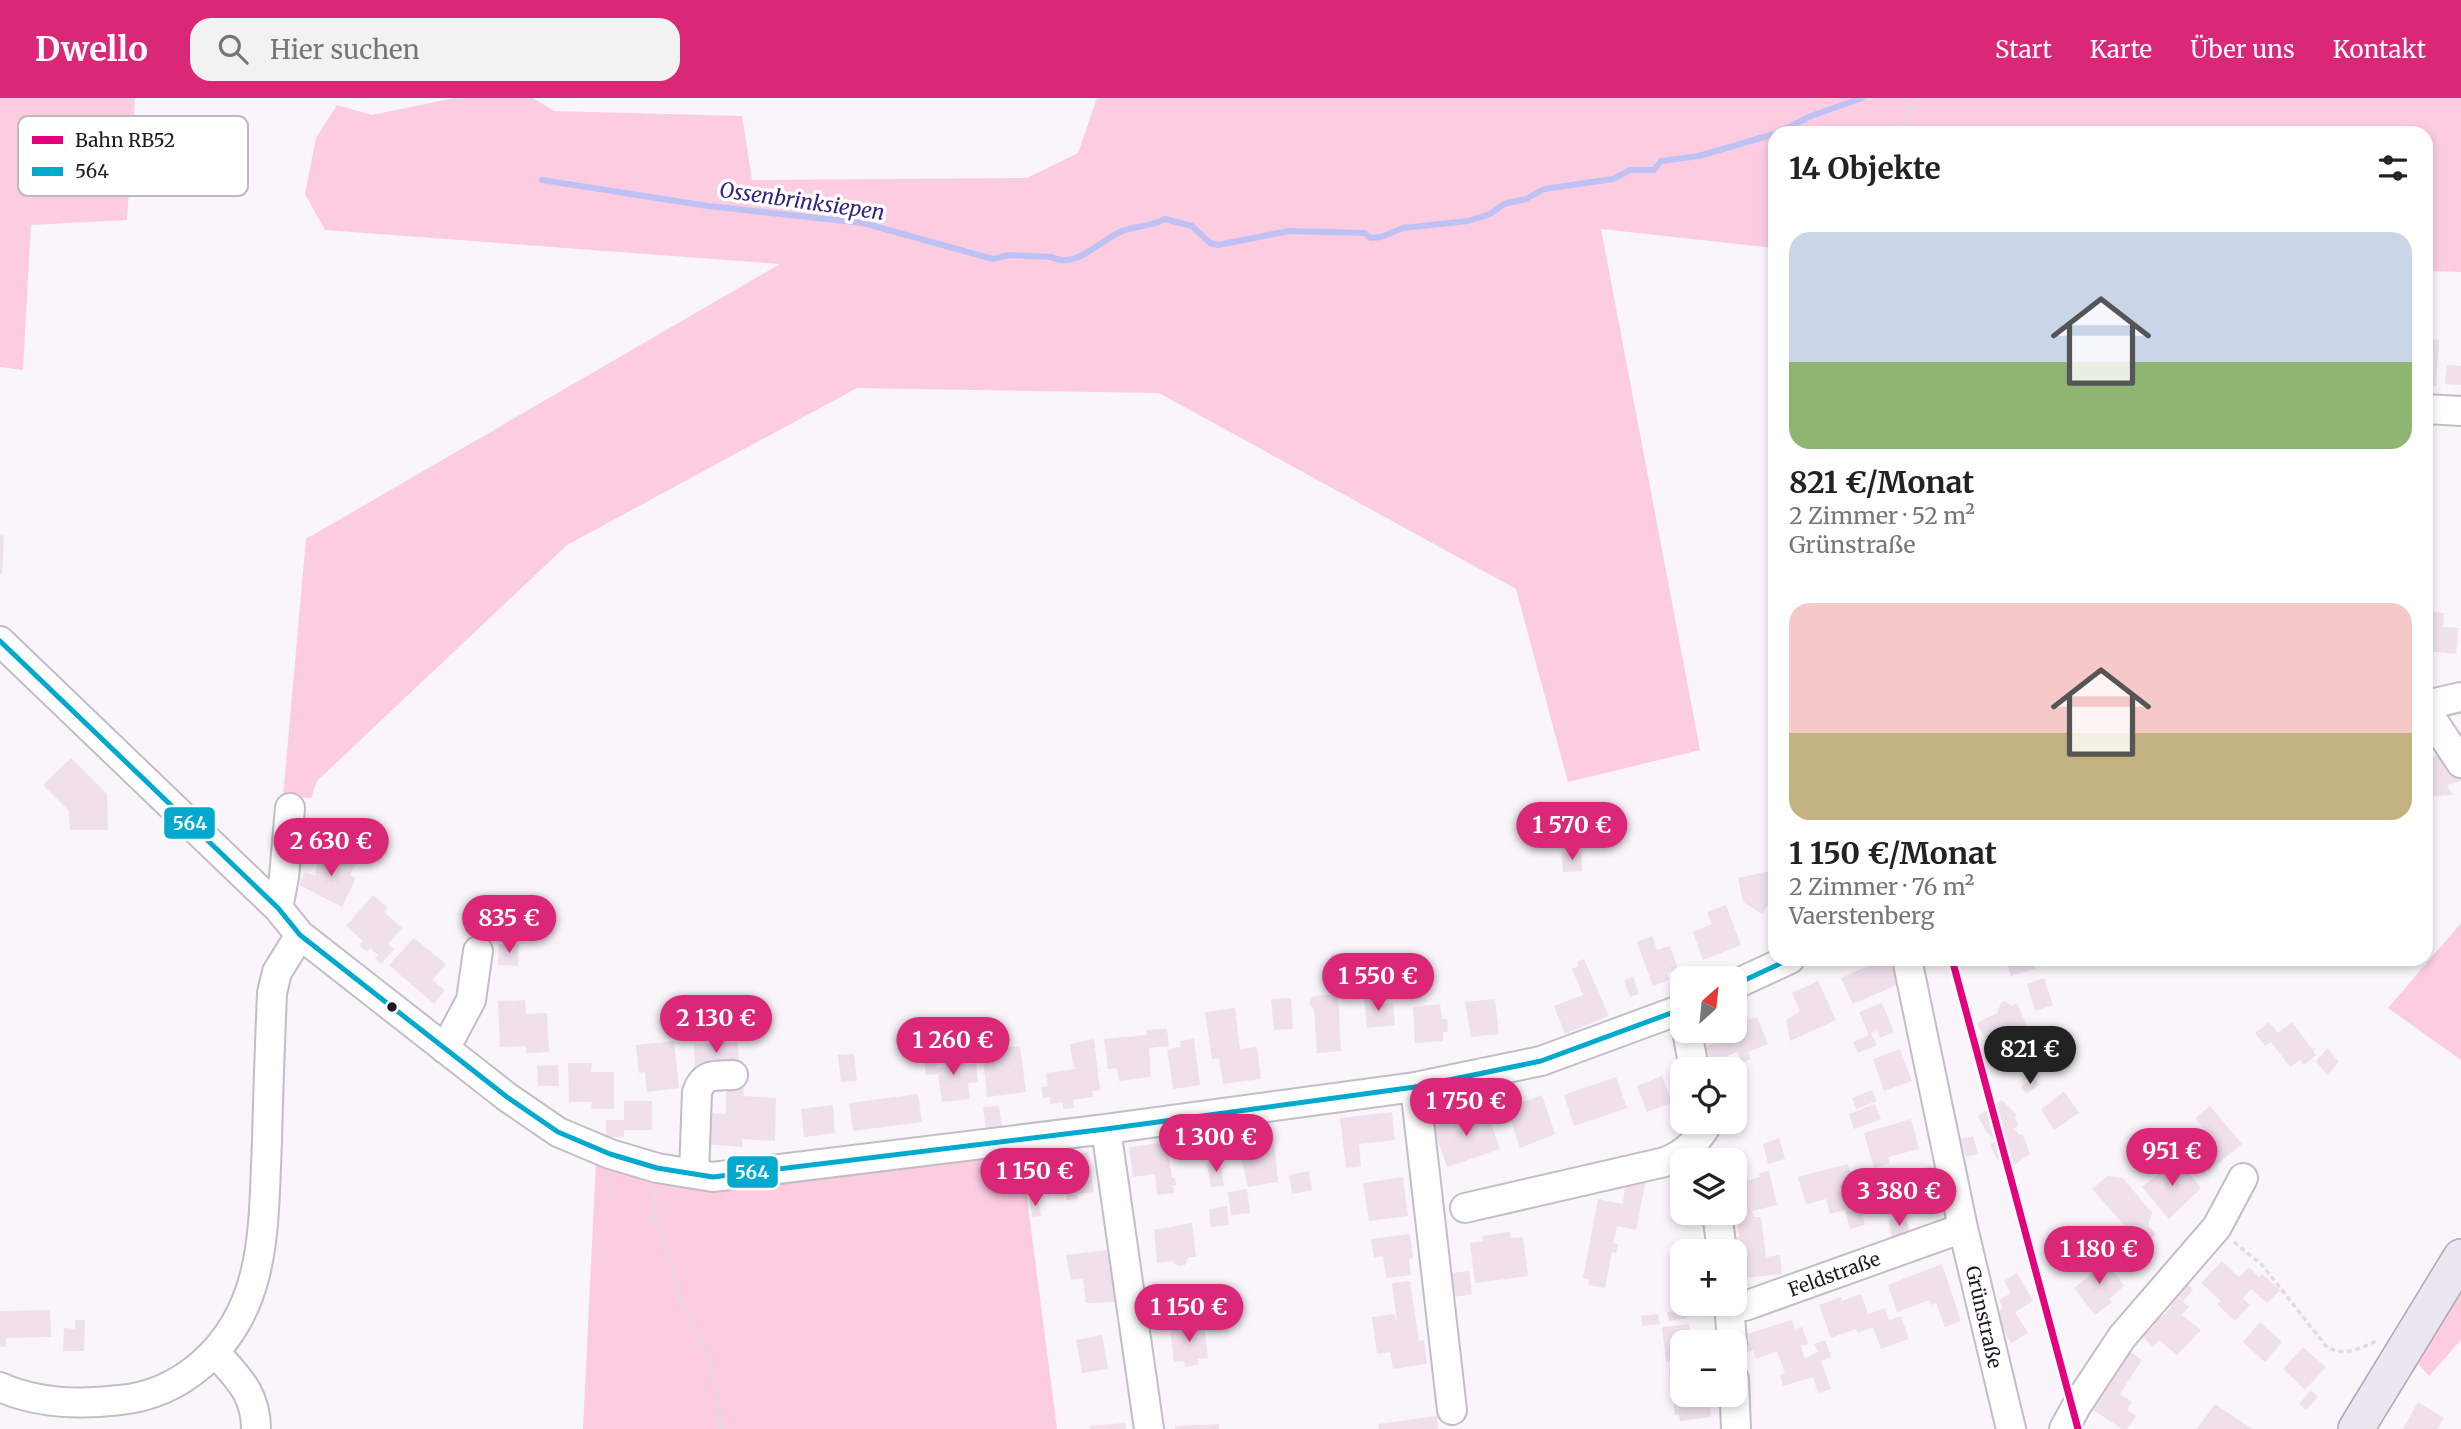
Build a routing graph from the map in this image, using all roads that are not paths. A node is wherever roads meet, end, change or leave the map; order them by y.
1 (2433, 409) edge
2 (2461, 411) edge
3 (0, 641) edge
4 (2461, 697) edge
5 (2433, 705) edge
6 (2433, 718) edge
7 (2461, 763) edge
8 (290, 808) dead end
9 (278, 908) junction
10 (300, 935) junction
11 (478, 951) dead end
12 (1775, 966) edge
13 (1908, 966) edge
14 (1747, 979) edge
15 (1670, 1013) edge
16 (445, 1049) junction
17 (733, 1075) dead end
18 (1415, 1087) junction
19 (1106, 1129) junction
20 (1700, 1134) edge
21 (694, 1174) junction
22 (2243, 1178) dead end
23 (1465, 1208) dead end
24 (1963, 1228) junction
25 (2461, 1257) edge
26 (1747, 1302) edge
27 (215, 1352) junction
28 (0, 1387) edge
29 (1735, 1407) edge
30 (1452, 1410) dead end
31 (256, 1429) edge
32 (1149, 1429) edge
33 (1736, 1429) edge
34 (2011, 1429) edge
35 (2064, 1429) edge
36 (2357, 1429) edge

1 - 2 street
3 - 9 street
4 - 5 street
6 - 7 street
8 - 9 street
9 - 10 street
10 - 16 street
10 - 27 street
11 - 16 street
12 - 14 street
13 - 24 street, Grünstraße
15 - 18 street
16 - 21 street
17 - 21 street
18 - 19 street
18 - 30 street
19 - 21 street
19 - 32 street
20 - 23 street
22 - 35 street
24 - 26 street, Feldstraße
24 - 34 street, Grünstraße
25 - 36 main road
27 - 28 street
27 - 31 street
29 - 33 street

